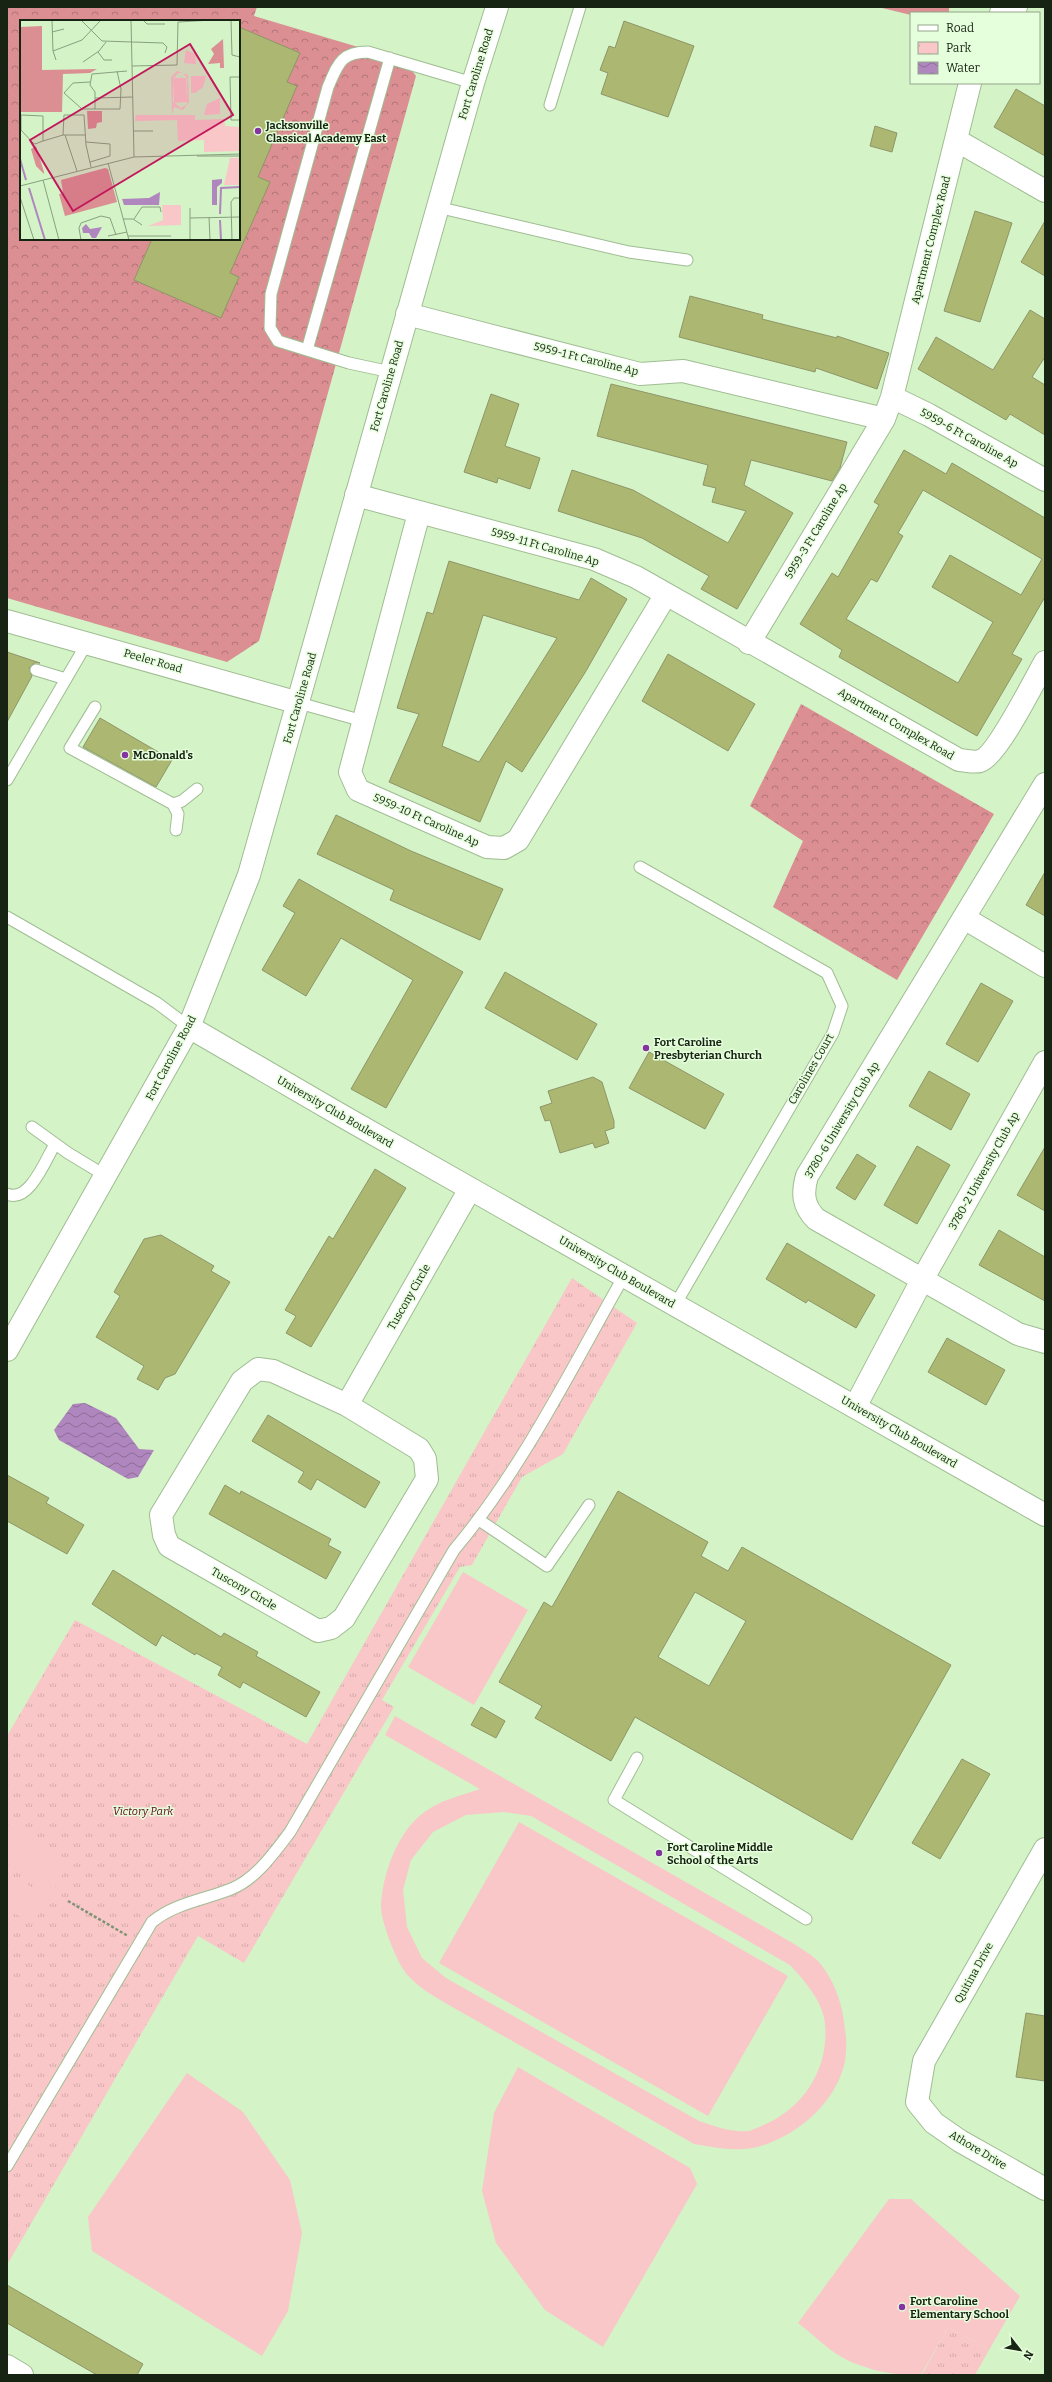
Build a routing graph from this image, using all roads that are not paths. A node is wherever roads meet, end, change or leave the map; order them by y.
1 (497, 7) edge
2 (580, 7) edge
3 (1016, 7) edge
4 (1002, 12) edge
5 (390, 58) junction
6 (472, 83) junction
7 (970, 84) edge
8 (550, 105) dead end
9 (956, 140) junction
10 (1045, 191) edge
11 (437, 207) junction
12 (687, 260) dead end
13 (407, 314) junction
14 (307, 350) junction
15 (391, 372) junction
16 (892, 397) junction
17 (884, 420) junction
18 (1045, 480) edge
19 (356, 495) junction
20 (419, 513) junction
21 (665, 596) junction
22 (7, 621) edge
23 (87, 643) junction
24 (749, 643) junction
25 (1045, 662) edge
26 (36, 670) dead end
27 (66, 679) junction
28 (299, 703) junction
29 (95, 707) dead end
30 (363, 721) junction
31 (7, 780) edge
32 (1045, 784) edge
33 (197, 788) dead end
34 (173, 804) junction
35 (176, 830) dead end
36 (640, 867) dead end
37 (7, 917) edge
38 (964, 918) junction
39 (1045, 966) edge
40 (190, 1028) junction
41 (1045, 1062) edge
42 (32, 1127) dead end
43 (55, 1144) junction
44 (106, 1176) junction
45 (470, 1189) junction
46 (7, 1194) edge
47 (624, 1276) junction
48 (922, 1280) junction
49 (675, 1305) junction
50 (1045, 1342) edge
51 (7, 1350) edge
52 (347, 1405) junction
53 (855, 1407) junction
54 (589, 1505) dead end
55 (1045, 1515) edge
56 (479, 1520) junction
57 (638, 1758) dead end
58 (1045, 1849) edge
59 (806, 1919) dead end
60 (917, 2102) joint
61 (7, 2166) edge
62 (1045, 2189) edge
63 (7, 2366) edge
64 (22, 2375) edge

1 - 6 street, Fort Caroline Road
2 - 8 lane
3 - 4 street
5 - 6 lane
5 - 14 lane
5 - 14 lane
6 - 11 street, Fort Caroline Road
7 - 9 street, Apartment Complex Road
9 - 10 street
9 - 16 street, Apartment Complex Road
11 - 12 lane
11 - 13 street, Fort Caroline Road
13 - 15 street, Fort Caroline Road
13 - 17 street, 5959-1 Ft Caroline Ap
14 - 15 lane
15 - 19 street, Fort Caroline Road
16 - 17 street, Apartment Complex Road
16 - 18 street, 5959-6 Ft Caroline Ap
17 - 24 street, 5959-3 Ft Caroline Ap
19 - 20 street, 5959-11 Ft Caroline Ap
19 - 28 street, Fort Caroline Road
20 - 21 street, 5959-11 Ft Caroline Ap
20 - 30 street, 5959-10 Ft Caroline Ap
21 - 24 street, 5959-11 Ft Caroline Ap
21 - 30 street, 5959-10 Ft Caroline Ap
22 - 23 street, Peeler Road
23 - 27 lane
23 - 28 street, Peeler Road
24 - 25 street, Apartment Complex Road
26 - 27 lane
27 - 31 lane
28 - 30 lane
28 - 40 street, Fort Caroline Road
29 - 34 lane
32 - 38 street
33 - 34 lane
34 - 35 lane
36 - 49 lane, Carolines Court
37 - 40 lane
38 - 39 street
38 - 48 street, 3780-6 University Club Ap
40 - 44 street, Fort Caroline Road
40 - 45 street, University Club Boulevard
41 - 48 street, 3780-2 University Club Ap
42 - 43 lane
43 - 44 lane
43 - 46 lane
44 - 51 street, Fort Caroline Road
45 - 47 street, University Club Boulevard
45 - 52 street, Tuscony Circle
47 - 49 street, University Club Boulevard
47 - 56 lane
48 - 50 street
48 - 53 street, 3780-2 University Club Ap
49 - 53 street, University Club Boulevard
52 - 52 street, Tuscony Circle
53 - 55 street, University Club Boulevard
54 - 56 lane
56 - 61 lane
57 - 59 lane
58 - 60 street, Quitina Drive
60 - 62 street, Athore Drive
63 - 64 street

